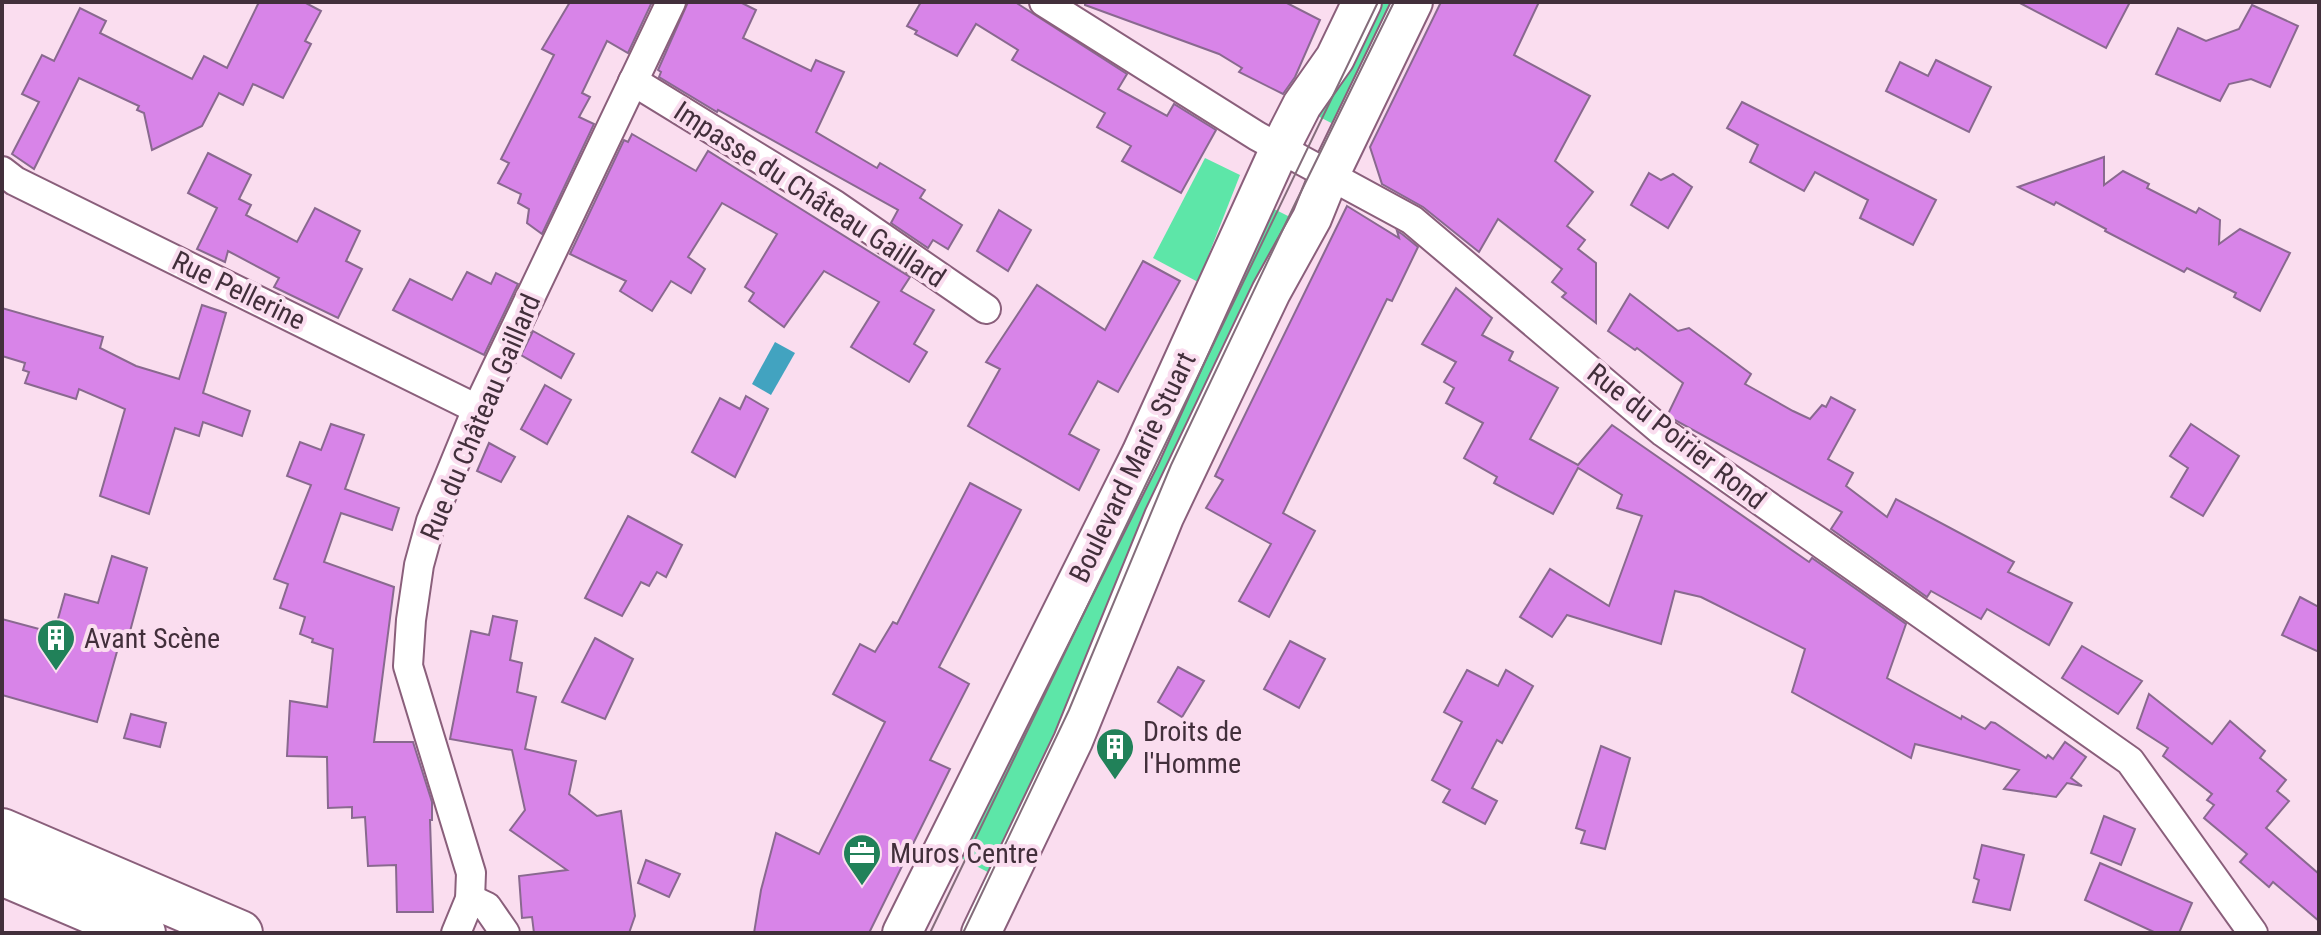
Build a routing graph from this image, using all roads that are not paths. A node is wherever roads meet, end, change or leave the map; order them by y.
1 (671, 2) edge
2 (1044, 2) edge
3 (1362, 2) edge
4 (1413, 2) edge
5 (633, 81) junction
6 (1280, 148) junction
7 (2, 171) edge
8 (1329, 176) junction
9 (986, 309) dead end
10 (477, 409) junction
11 (2, 831) edge
12 (2, 873) edge
13 (470, 899) junction
14 (143, 933) edge
15 (240, 933) edge
16 (456, 933) edge
17 (505, 933) edge
18 (902, 933) edge
19 (981, 933) edge
20 (2253, 933) edge

1 - 5 street, Rue du Château Gaillard
2 - 6 street, Rue du Poirier Rond
3 - 6 main road, Boulevard Marie Stuart
4 - 8 main road, Boulevard Marie Stuart
5 - 9 street, Impasse du Château Gaillard
5 - 10 street, Rue du Château Gaillard
6 - 8 street, Rue du Poirier Rond
6 - 18 main road, Boulevard Marie Stuart
7 - 10 street, Rue Pellerine
8 - 19 main road, Boulevard Marie Stuart
8 - 20 street, Rue du Poirier Rond
10 - 13 street, Rue du Château Gaillard
11 - 15 main road
12 - 14 main road
13 - 16 street, Rue du Château Gaillard
13 - 17 street

